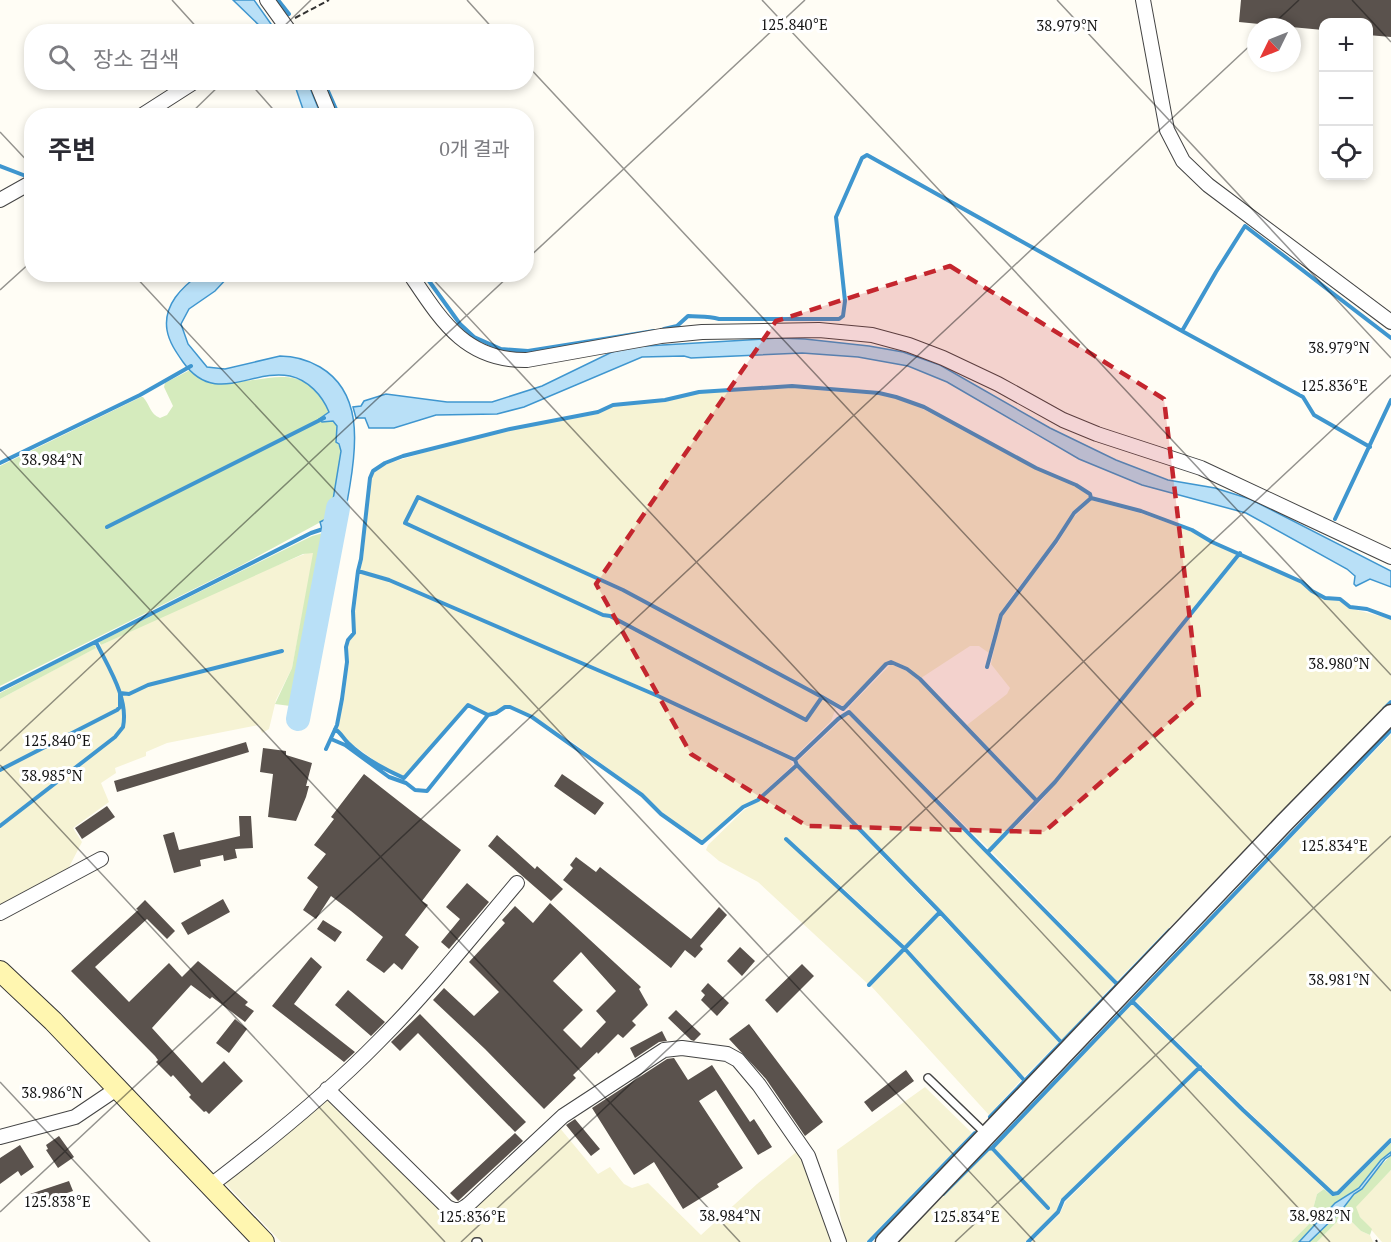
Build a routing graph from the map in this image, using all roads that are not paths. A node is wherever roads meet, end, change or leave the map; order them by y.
1 (267, 0) edge
2 (1143, 0) edge
3 (279, 24) edge
4 (182, 90) edge
5 (319, 90) edge
6 (153, 108) edge
7 (327, 108) edge
8 (24, 187) edge
9 (0, 200) edge
10 (415, 282) edge
11 (1391, 322) edge
12 (1391, 557) edge
13 (1391, 714) edge
14 (101, 859) dead end
15 (517, 882) dead end
16 (0, 913) edge
17 (0, 971) edge
18 (928, 1078) dead end
19 (118, 1088) junction
20 (327, 1089) junction
21 (987, 1135) junction
22 (0, 1137) edge
23 (211, 1185) junction
24 (264, 1242) edge
25 (839, 1242) edge
26 (885, 1242) edge

1 - 3 street
2 - 11 street
4 - 6 street
5 - 7 street
8 - 9 street
10 - 12 street
13 - 21 street
14 - 16 street
15 - 20 street
17 - 19 main road
18 - 21 lane
19 - 22 street
19 - 23 main road
20 - 23 street
20 - 25 street
21 - 26 street
23 - 24 main road

